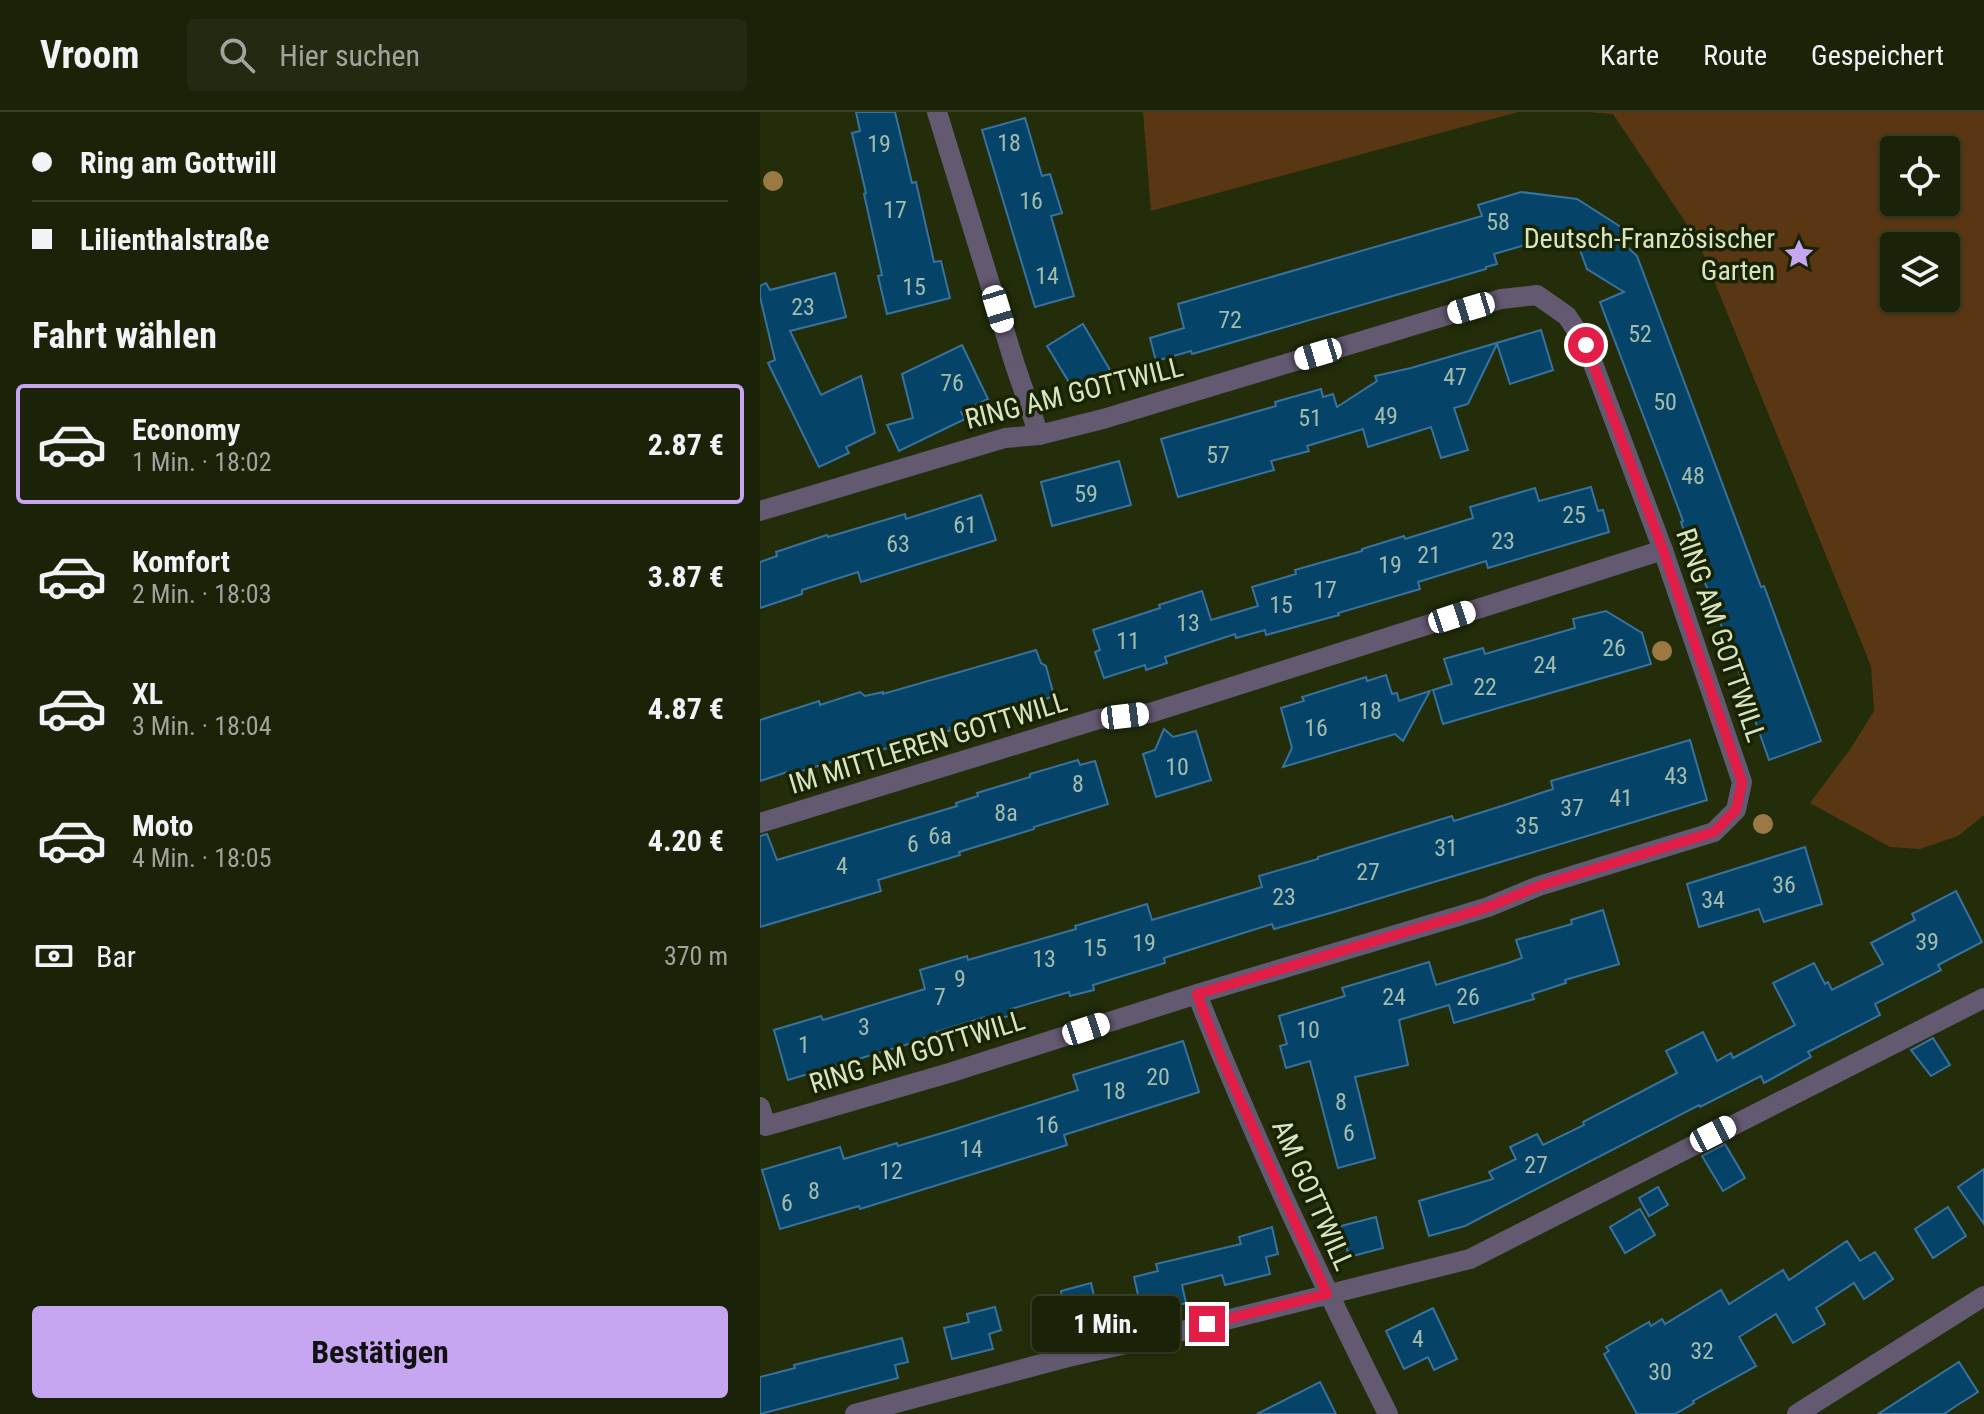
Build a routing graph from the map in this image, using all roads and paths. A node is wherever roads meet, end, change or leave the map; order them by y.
1 (937, 112) edge
2 (1039, 435) junction
3 (760, 511) edge
4 (1663, 550) junction
5 (760, 823) edge
6 (1197, 994) junction
7 (1984, 998) edge
8 (762, 1120) edge
9 (1327, 1294) junction
10 (1984, 1296) edge
11 (855, 1414) edge
12 (1388, 1414) edge
13 (1797, 1414) edge

1 - 2 street
2 - 3 street, RING AM GOTTWILL
2 - 4 street, RING AM GOTTWILL
4 - 5 street, IM MITTLEREN GOTTWILL
4 - 6 street, RING AM GOTTWILL
6 - 8 street, RING AM GOTTWILL
6 - 9 street, AM GOTTWILL
7 - 9 street
9 - 11 street
9 - 12 street, AM GOTTWILL
10 - 13 street

